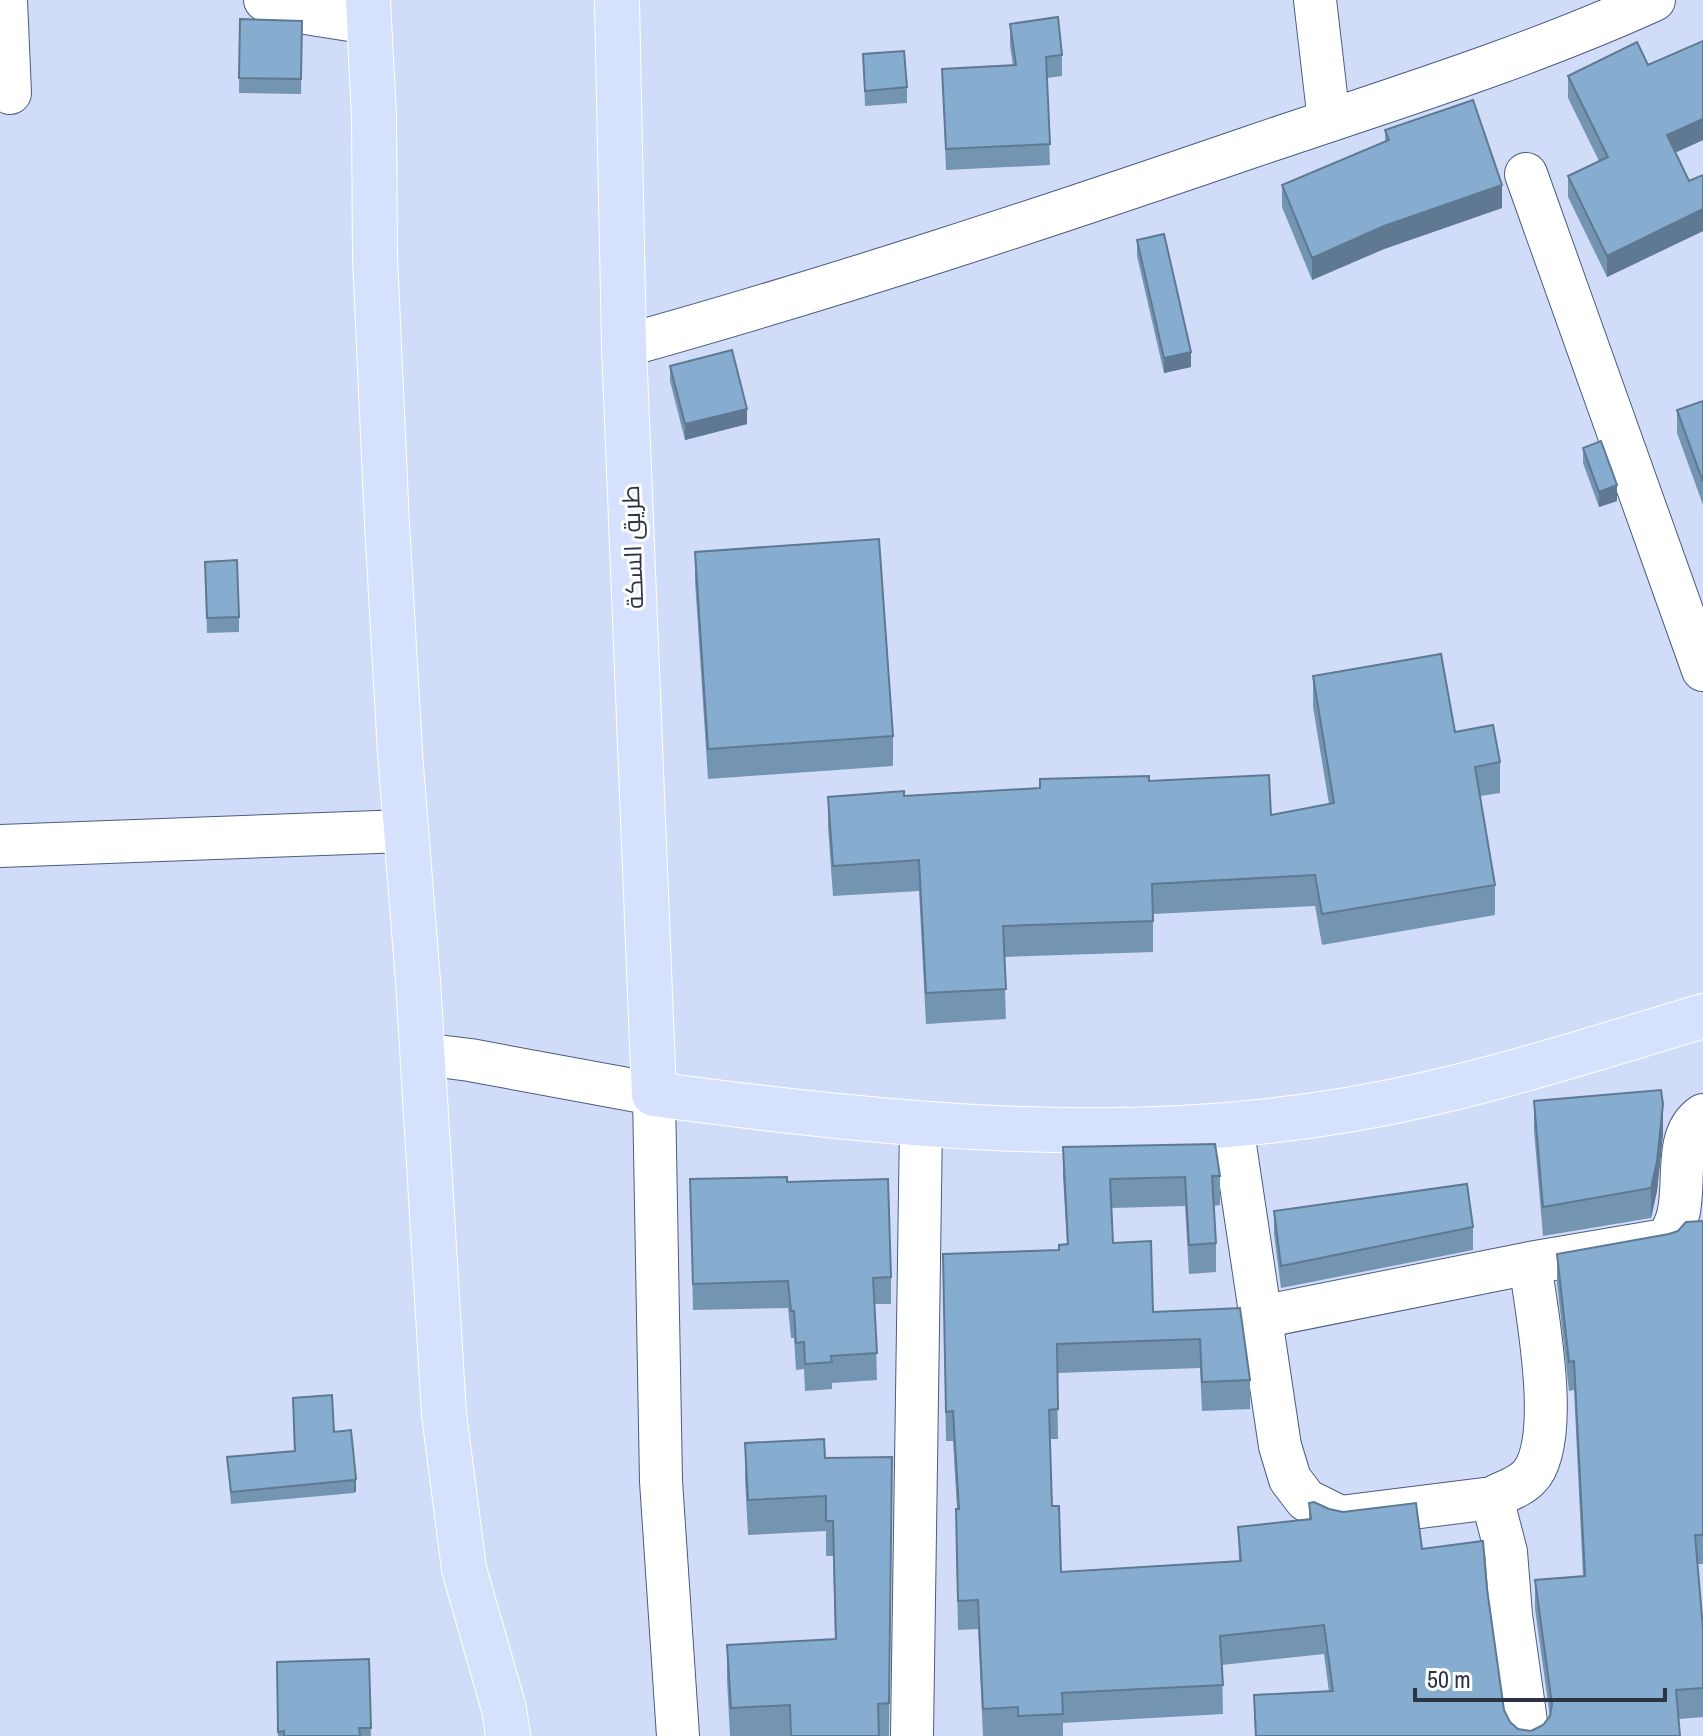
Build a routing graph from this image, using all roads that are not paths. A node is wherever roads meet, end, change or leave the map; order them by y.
1 (6, 0) edge
2 (265, 0) edge
3 (617, 0) edge
4 (1315, 0) edge
5 (1654, 0) edge
6 (368, 12) edge
7 (10, 93) dead end
8 (1329, 121) junction
9 (1526, 174) dead end
10 (624, 346) junction
11 (1703, 670) edge
12 (405, 831) junction
13 (0, 846) edge
14 (1703, 1016) edge
15 (422, 1054) junction
16 (654, 1094) junction
17 (1703, 1115) edge
18 (921, 1124) junction
19 (1232, 1125) junction
20 (1530, 1263) junction
21 (1261, 1317) junction
22 (1492, 1498) junction
23 (912, 1735) edge
24 (508, 1736) edge
25 (678, 1736) edge
26 (1528, 1736) edge

1 - 7 street
2 - 6 street
3 - 10 main road, طريق السكة
4 - 8 street
5 - 8 street
6 - 12 main road
8 - 10 street
9 - 11 street
10 - 16 main road, طريق السكة
12 - 13 street
12 - 15 main road
14 - 19 main road
15 - 16 street
15 - 24 main road
16 - 18 main road
16 - 25 street
17 - 20 street
18 - 19 main road
18 - 23 street
19 - 21 street
20 - 21 street
20 - 22 street
21 - 22 street
22 - 26 street

